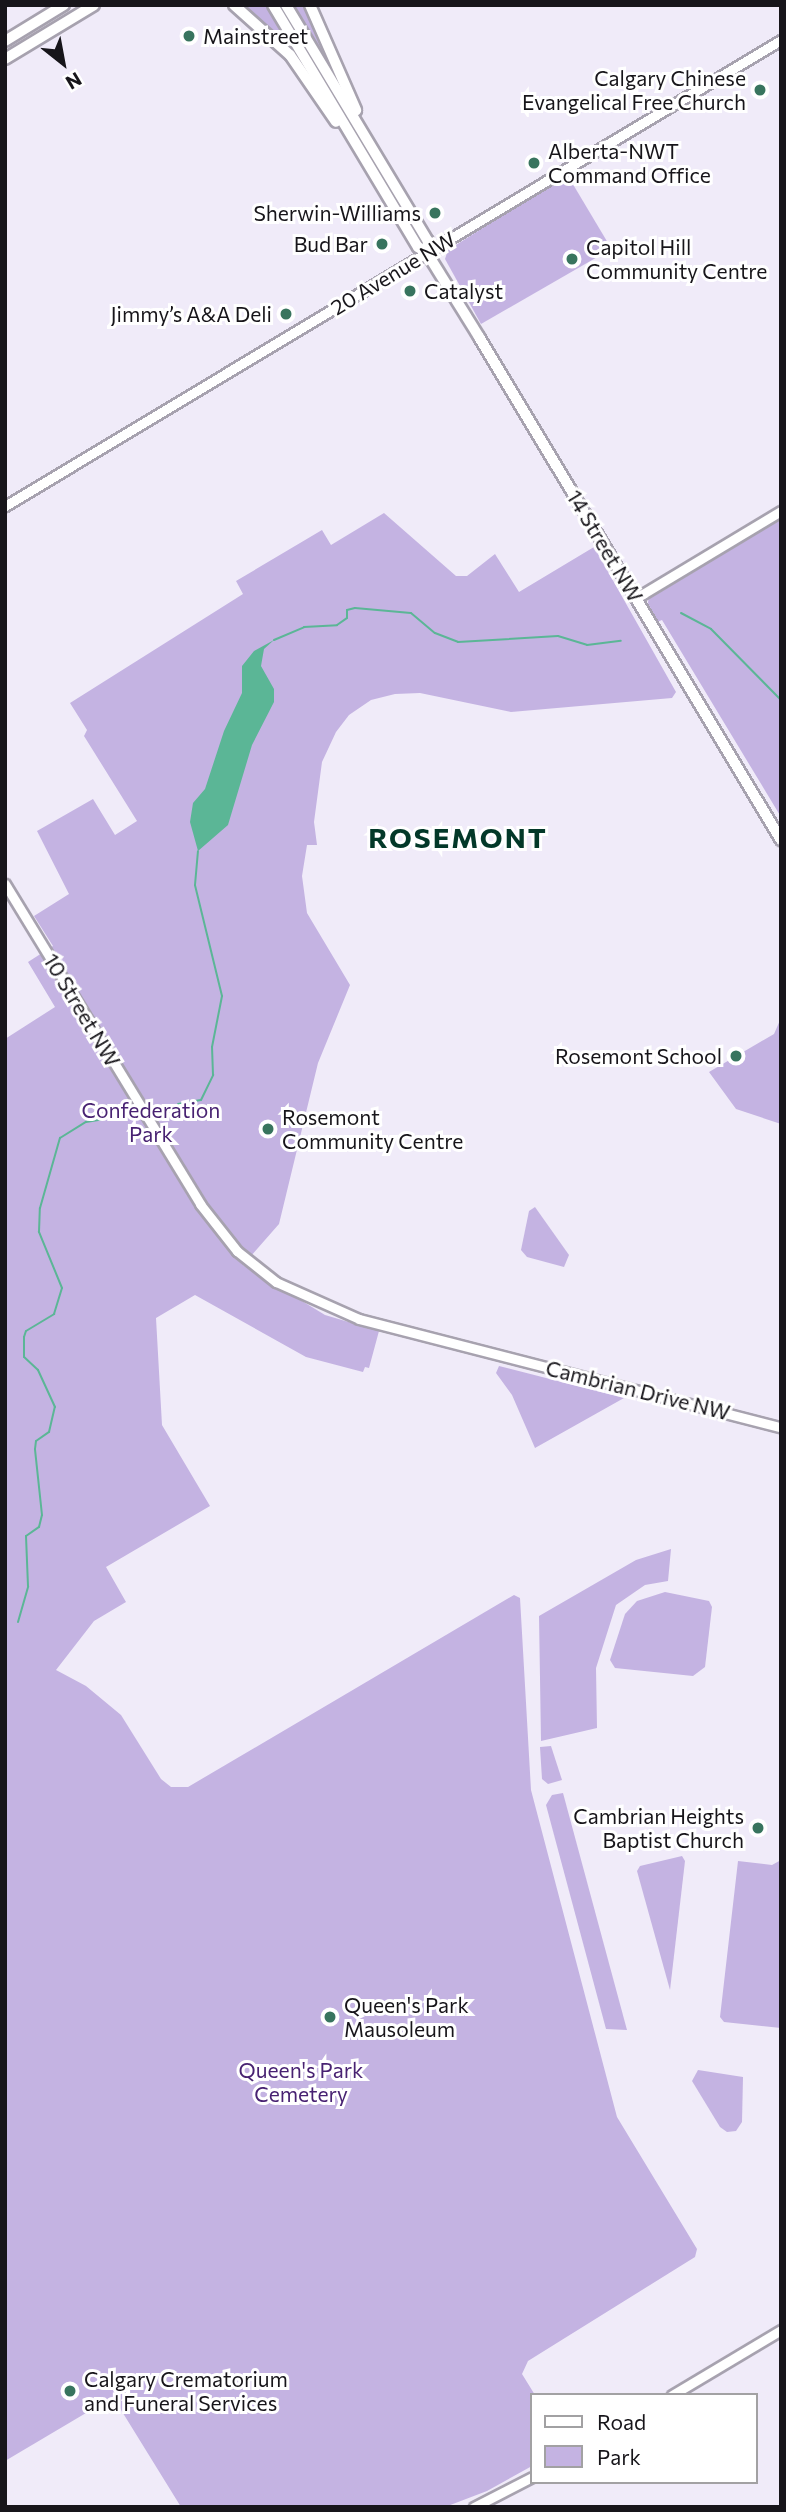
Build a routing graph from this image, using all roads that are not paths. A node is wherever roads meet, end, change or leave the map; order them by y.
1 (64, 5) edge
2 (94, 5) edge
3 (234, 5) edge
4 (273, 5) edge
5 (286, 5) edge
6 (310, 5) edge
7 (781, 40) edge
8 (5, 41) edge
9 (5, 59) edge
10 (375, 152) junction
11 (364, 158) junction
12 (427, 253) junction
13 (5, 506) edge
14 (781, 511) edge
15 (636, 598) junction
16 (781, 840) edge
17 (5, 884) edge
18 (495, 1354) joint
19 (781, 1427) edge
20 (781, 2330) edge
21 (676, 2393) edge
22 (530, 2478) edge
23 (474, 2507) edge

1 - 8 highway
2 - 9 highway
3 - 11 main road
4 - 11 main road, 14 Street NW
5 - 10 main road, 14 Street NW
6 - 10 main road
7 - 12 street, 20 Avenue NW
10 - 12 main road, 14 Street NW
11 - 12 main road, 14 Street NW
12 - 13 street, 20 Avenue NW
12 - 15 main road, 14 Street NW
14 - 15 street
15 - 16 main road, 14 Street NW
17 - 18 street, 10 Street NW
18 - 19 street, Cambrian Drive NW
20 - 21 street
22 - 23 street

